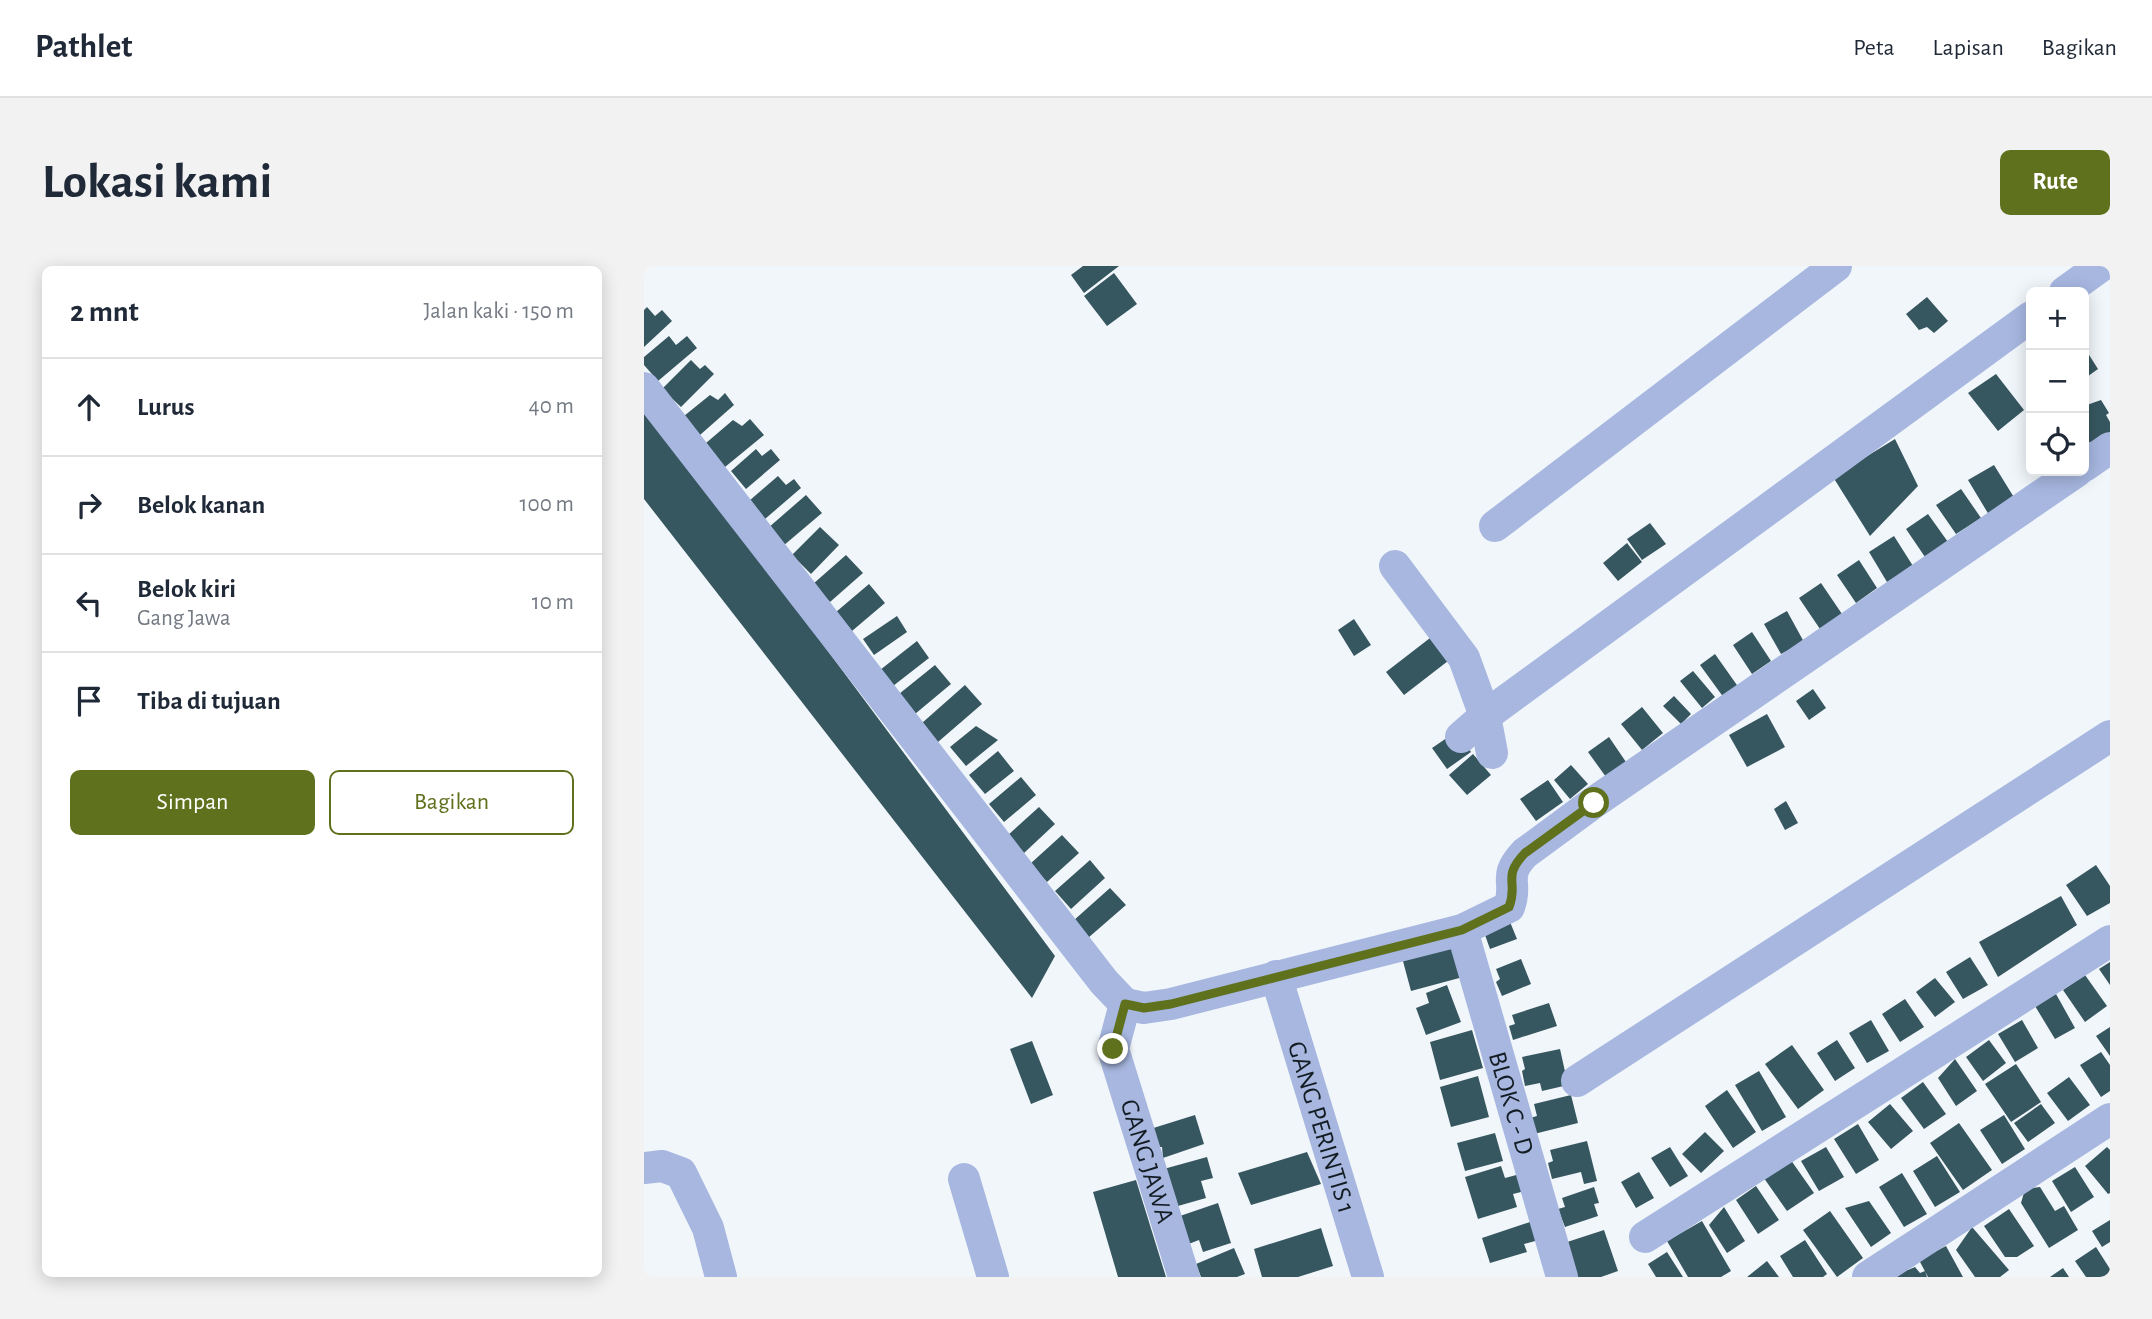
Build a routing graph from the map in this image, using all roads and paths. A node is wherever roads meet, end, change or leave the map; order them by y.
1 (1836, 266) edge
2 (2101, 266) edge
3 (2072, 287) edge
4 (2026, 321) edge
5 (644, 388) edge
6 (2110, 448) edge
7 (2089, 463) edge
8 (2070, 476) edge
9 (1495, 526) dead end
10 (1395, 566) dead end
11 (1485, 716) junction
12 (2110, 736) edge
13 (1461, 737) dead end
14 (1492, 753) dead end
15 (1462, 930) junction
16 (2110, 941) edge
17 (1276, 976) junction
18 (1125, 1004) junction
19 (1577, 1082) dead end
20 (2110, 1119) edge
21 (644, 1168) edge
22 (964, 1179) dead end
23 (1645, 1237) dead end
24 (721, 1277) edge
25 (993, 1277) edge
26 (1184, 1277) edge
27 (1368, 1277) edge
28 (1562, 1277) edge
29 (1868, 1277) edge

1 - 9 street
2 - 3 street
4 - 11 street
5 - 18 street
6 - 7 street
8 - 15 street
10 - 11 street
11 - 13 street
11 - 14 street
12 - 19 street
15 - 17 street
15 - 28 street, BLOK C - D
16 - 23 street
17 - 18 street
17 - 27 street, GANG PERINTIS 1
18 - 26 street, GANG JAWA
20 - 29 street
21 - 24 street
22 - 25 street

